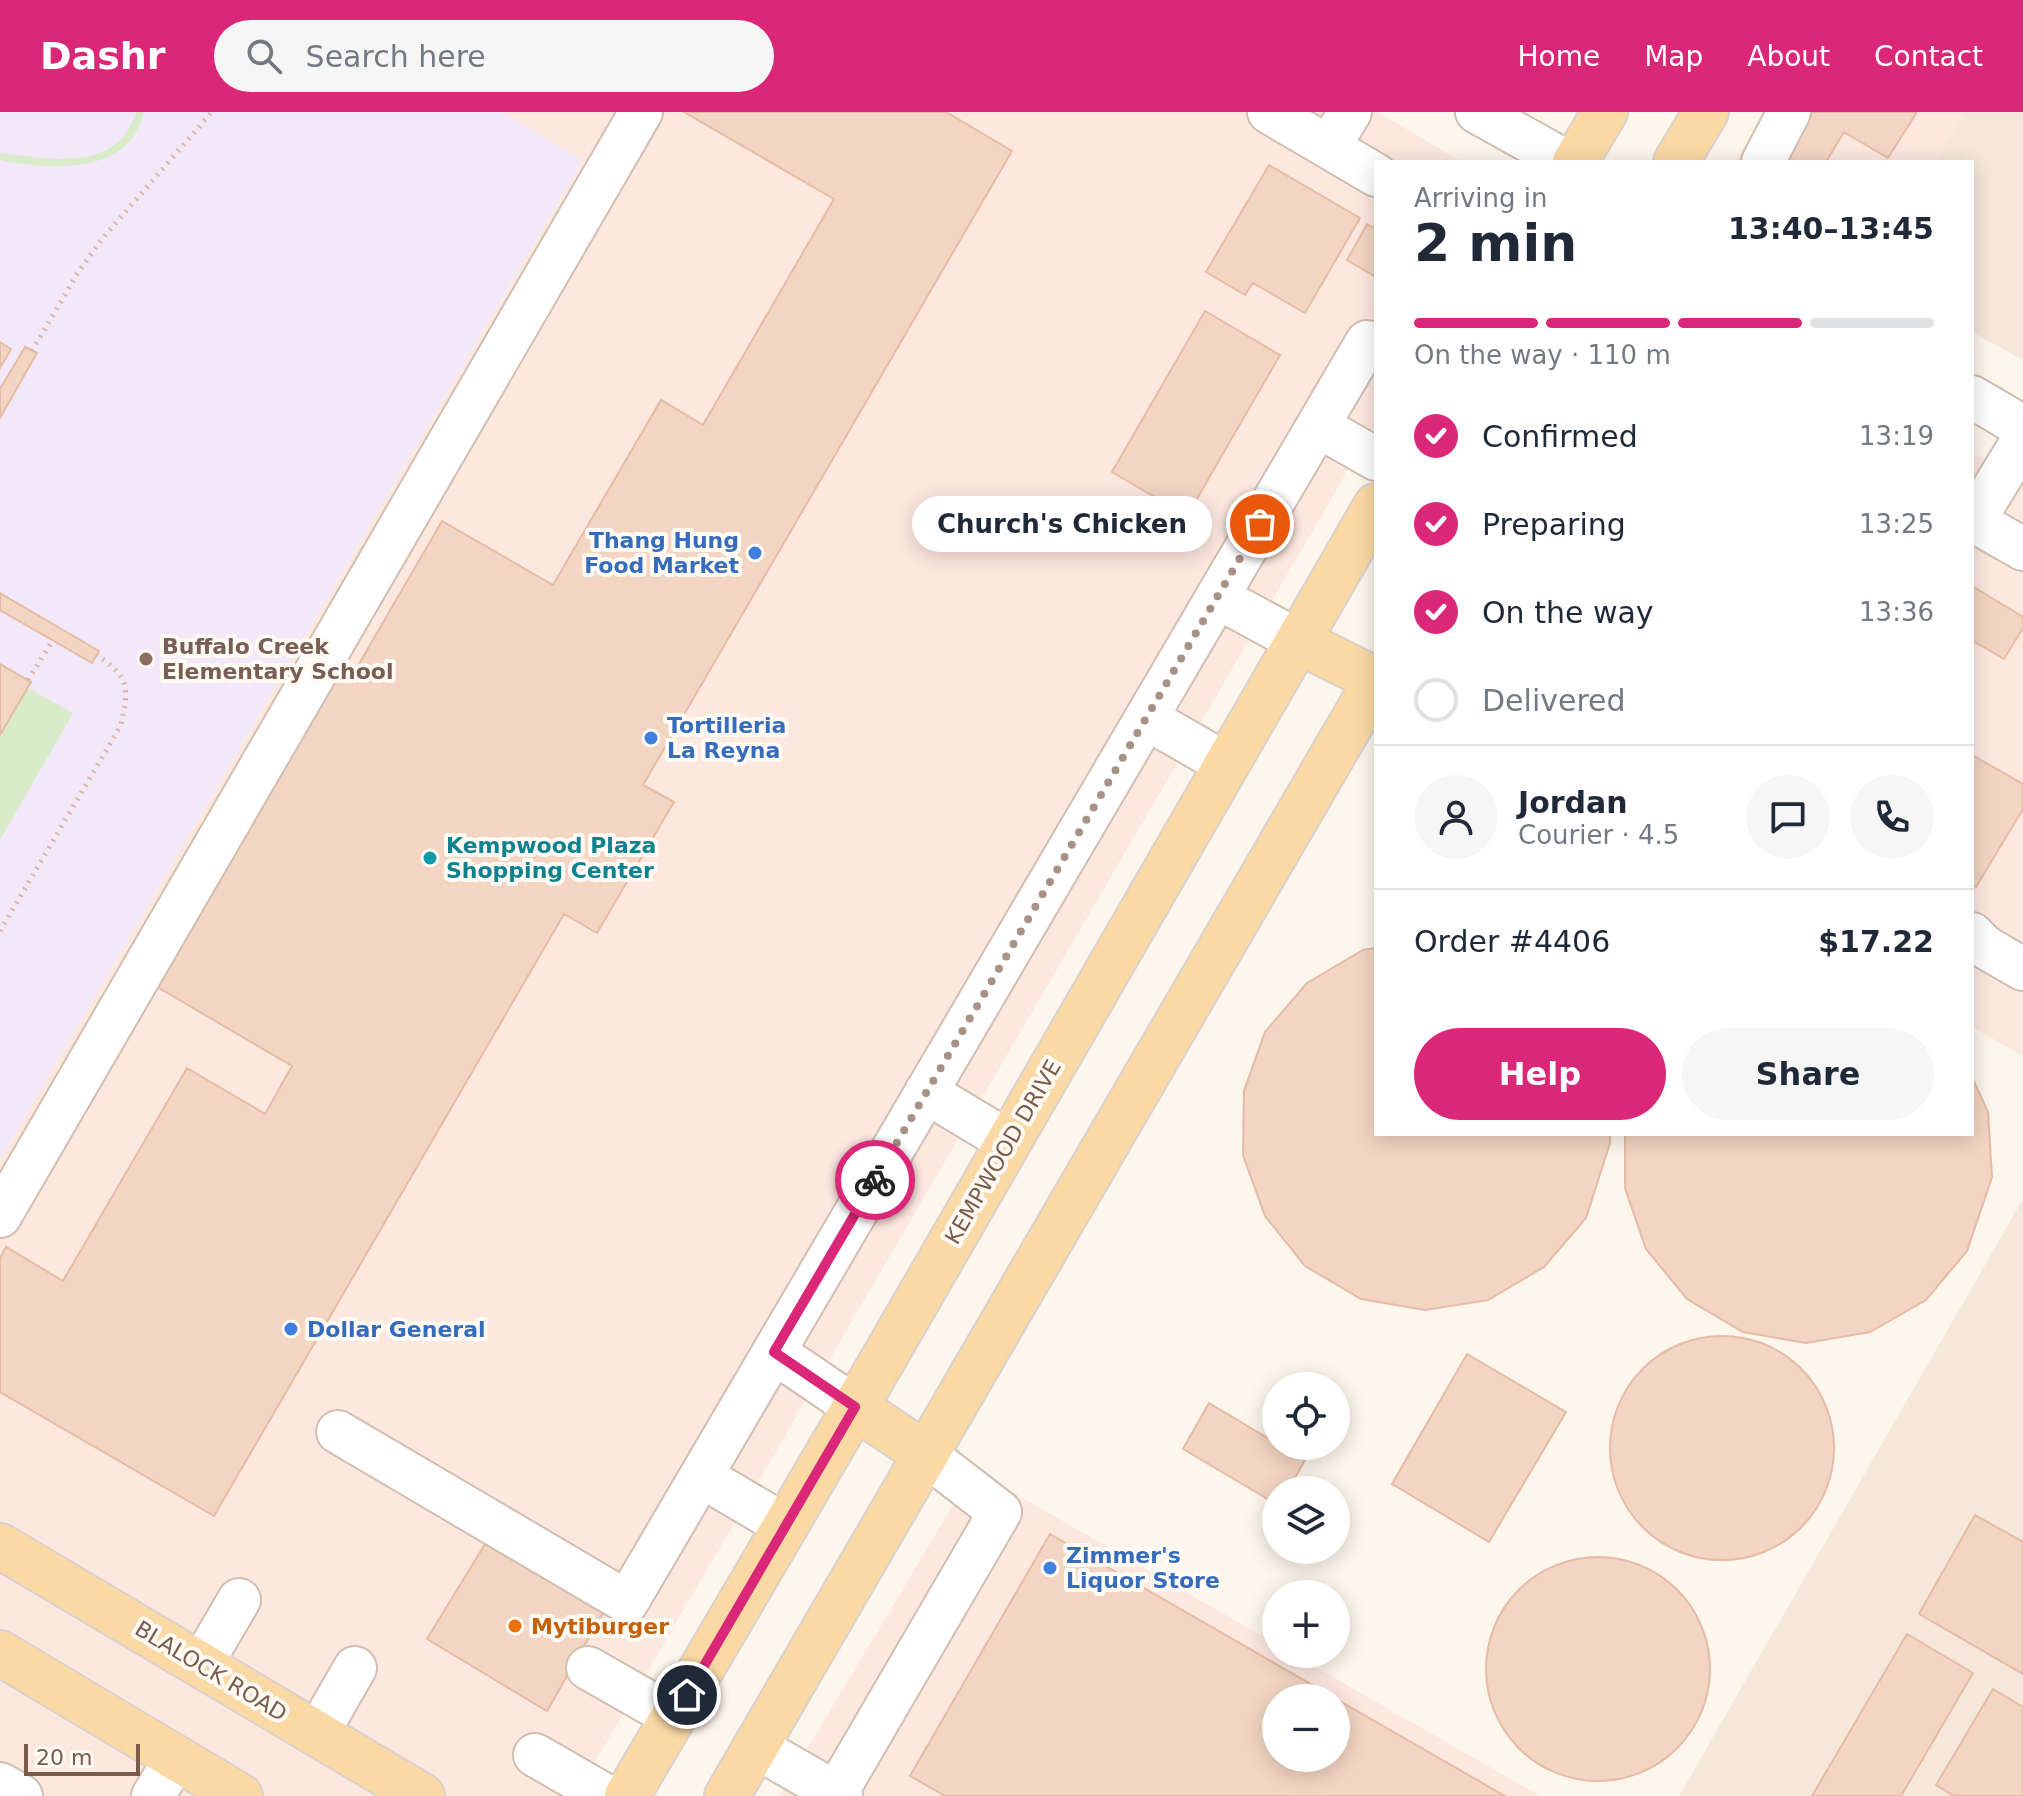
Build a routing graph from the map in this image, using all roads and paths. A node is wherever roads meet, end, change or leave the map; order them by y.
1 (212, 112) edge
2 (641, 112) edge
3 (1269, 112) edge
4 (1350, 112) edge
5 (1477, 112) edge
6 (1605, 112) edge
7 (1706, 112) edge
8 (1789, 112) edge
9 (1329, 147) junction
10 (1563, 160) edge
11 (1576, 160) edge
12 (1677, 160) edge
13 (1764, 160) edge
14 (1374, 174) edge
15 (1374, 346) edge
16 (32, 351) dead end
17 (1974, 398) edge
18 (1318, 426) junction
19 (2023, 427) edge
20 (2023, 440) edge
21 (1374, 458) edge
22 (1374, 509) edge
23 (1974, 520) edge
24 (1974, 523) edge
25 (2023, 549) edge
26 (1217, 597) junction
27 (53, 640) dead end
28 (1298, 641) junction
29 (97, 655) dead end
30 (28, 680) dead end
31 (1374, 680) edge
32 (1374, 684) edge
33 (1146, 718) junction
34 (1226, 764) junction
35 (0, 931) edge
36 (1974, 936) edge
37 (2023, 969) edge
38 (926, 1092) junction
39 (1009, 1142) junction
40 (0, 1216) edge
41 (774, 1352) junction
42 (855, 1407) junction
43 (338, 1432) dead end
44 (925, 1454) junction
45 (701, 1476) junction
46 (786, 1526) junction
47 (0, 1546) edge
48 (239, 1600) dead end
49 (0, 1653) edge
50 (201, 1665) junction
51 (355, 1668) dead end
52 (588, 1668) dead end
53 (674, 1717) junction
54 (317, 1734) junction
55 (756, 1747) junction
56 (535, 1755) dead end
57 (176, 1758) junction
58 (0, 1784) edge
59 (839, 1794) edge
60 (21, 1796) edge
61 (153, 1796) edge
62 (240, 1796) edge
63 (422, 1796) edge
64 (606, 1796) edge
65 (627, 1796) edge
66 (727, 1796) edge

1 - 16 path
2 - 40 street
3 - 9 street
4 - 9 street
5 - 10 street
6 - 11 main road
7 - 12 main road
8 - 13 street
9 - 14 street
15 - 18 street
17 - 19 street
18 - 21 street
18 - 26 street
20 - 23 street
22 - 28 main road, KEMPWOOD DRIVE
24 - 25 street
26 - 28 street
26 - 33 street
27 - 30 path
28 - 31 main road
28 - 34 main road, KEMPWOOD DRIVE
29 - 35 path
32 - 44 main road
33 - 34 street
33 - 38 street
34 - 39 main road, KEMPWOOD DRIVE
36 - 37 street
38 - 39 street
38 - 41 street
39 - 42 main road, KEMPWOOD DRIVE
41 - 42 street
41 - 45 street
42 - 44 main road
42 - 46 main road, KEMPWOOD DRIVE
43 - 45 street
44 - 55 main road
44 - 59 street
45 - 46 street
46 - 53 main road, KEMPWOOD DRIVE
47 - 50 main road, BLALOCK ROAD
48 - 50 street
49 - 57 main road
50 - 54 main road, BLALOCK ROAD
51 - 54 street
52 - 53 street
53 - 65 main road, KEMPWOOD DRIVE
54 - 63 main road, BLALOCK ROAD
55 - 59 street
55 - 66 main road
56 - 64 street
57 - 61 street
57 - 62 main road
58 - 60 street

